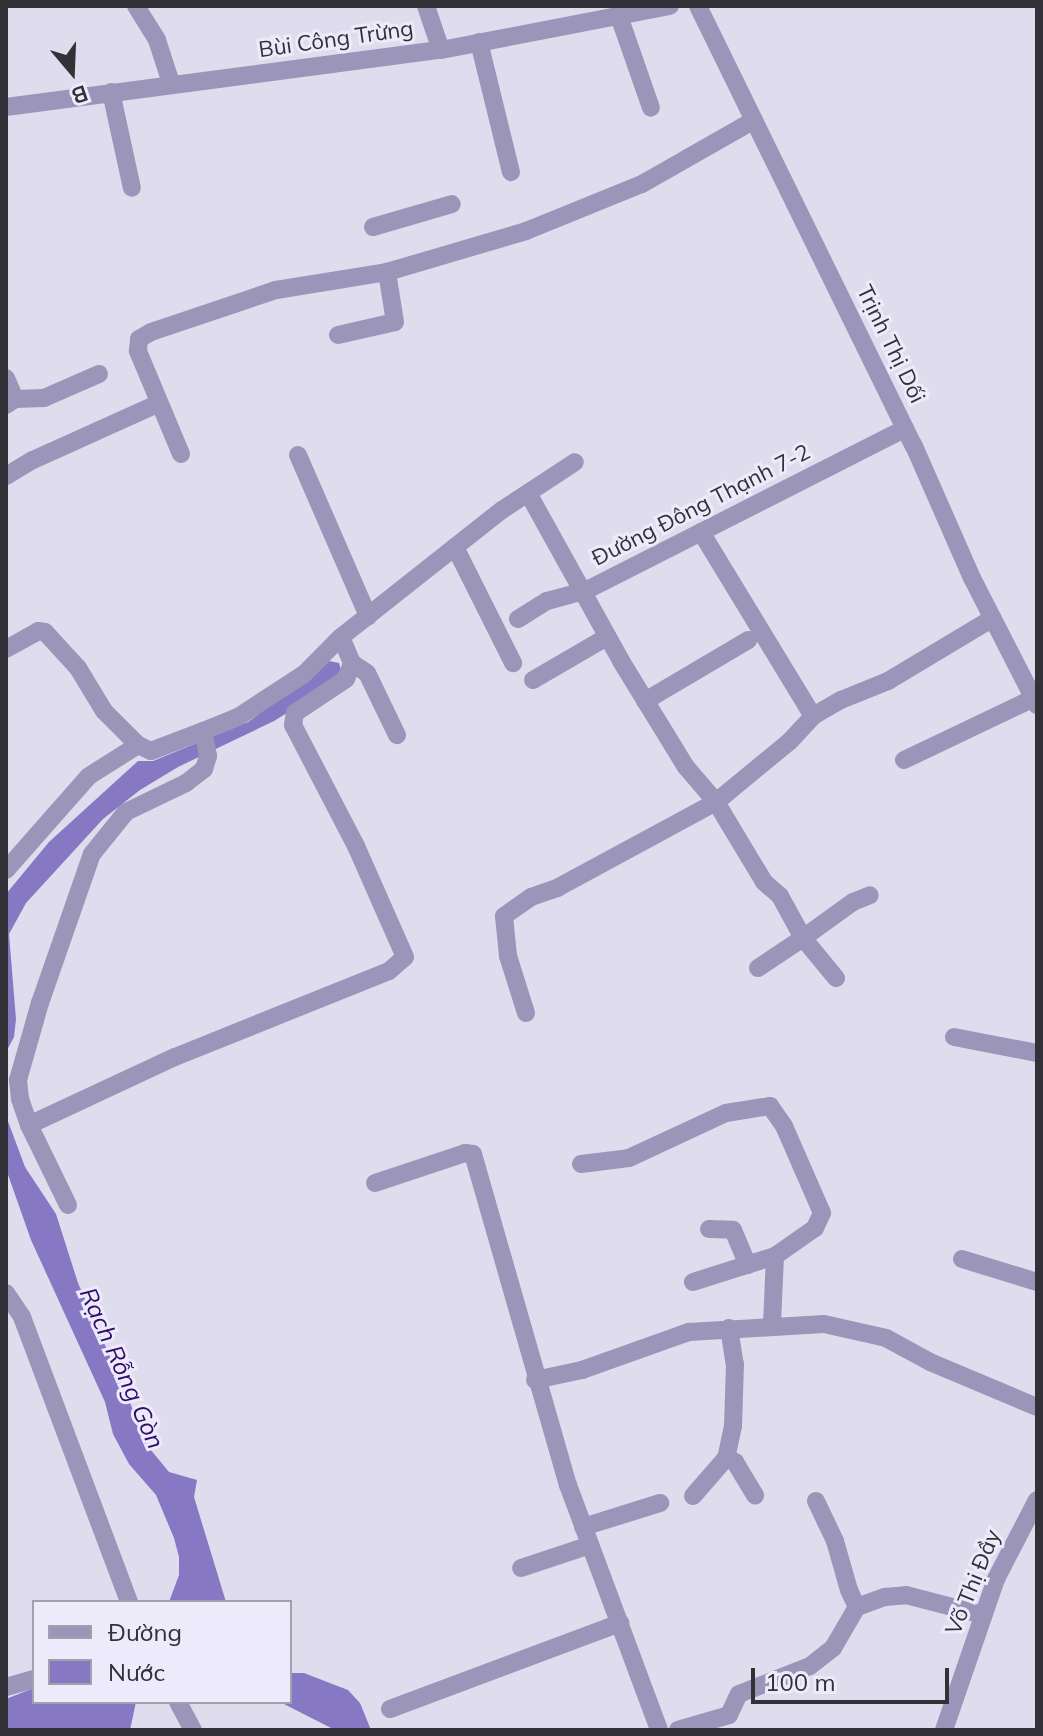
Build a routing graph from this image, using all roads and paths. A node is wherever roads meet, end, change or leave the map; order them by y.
1 (136, 6) edge
2 (426, 6) edge
3 (670, 6) edge
4 (698, 6) edge
5 (619, 16) junction
6 (479, 42) junction
7 (441, 50) junction
8 (171, 83) junction
9 (111, 92) junction
10 (6, 107) edge
11 (651, 108) dead end
12 (754, 120) junction
13 (511, 172) dead end
14 (132, 188) dead end
15 (452, 204) dead end
16 (373, 227) dead end
17 (387, 272) junction
18 (338, 335) dead end
19 (99, 374) dead end
20 (6, 378) edge
21 (10, 402) edge
22 (159, 403) junction
23 (905, 429) junction
24 (181, 454) dead end
25 (298, 455) dead end
26 (575, 462) dead end
27 (6, 476) edge
28 (528, 493) junction
29 (701, 532) junction
30 (455, 547) junction
31 (585, 591) junction
32 (368, 616) junction
33 (993, 618) junction
34 (518, 619) dead end
35 (341, 637) junction
36 (607, 637) junction
37 (748, 640) dead end
38 (6, 649) edge
39 (352, 663) junction
40 (513, 663) dead end
41 (533, 680) dead end
42 (645, 701) junction
43 (1035, 701) edge
44 (813, 716) junction
45 (397, 735) dead end
46 (205, 742) junction
47 (138, 745) junction
48 (904, 760) dead end
49 (716, 802) junction
50 (6, 870) edge
51 (870, 895) dead end
52 (803, 938) junction
53 (758, 968) dead end
54 (836, 978) dead end
55 (526, 1013) dead end
56 (954, 1037) dead end
57 (1037, 1053) edge
58 (29, 1125) junction
59 (581, 1164) dead end
60 (375, 1183) dead end
61 (68, 1205) dead end
62 (709, 1229) dead end
63 (775, 1256) junction
64 (962, 1259) dead end
65 (748, 1265) junction
66 (693, 1282) dead end
67 (1037, 1282) edge
68 (6, 1293) edge
69 (772, 1326) junction
70 (729, 1328) junction
71 (535, 1380) junction
72 (1037, 1407) edge
73 (726, 1458) junction
74 (755, 1495) dead end
75 (693, 1496) dead end
76 (1037, 1500) edge
77 (816, 1501) dead end
78 (660, 1503) dead end
79 (583, 1527) junction
80 (590, 1545) junction
81 (521, 1568) dead end
82 (128, 1600) edge
83 (857, 1607) junction
84 (983, 1615) junction
85 (620, 1623) junction
86 (32, 1680) edge
87 (6, 1687) edge
88 (179, 1704) edge
89 (390, 1709) dead end
90 (193, 1730) edge
91 (659, 1730) edge
92 (678, 1730) edge
93 (944, 1730) edge

1 - 8 street
2 - 7 street
3 - 5 street, Bùi Công Trừng
4 - 12 street, Trịnh Thị Dối
5 - 6 street, Bùi Công Trừng
5 - 11 street
6 - 7 street, Bùi Công Trừng
6 - 13 street
7 - 8 street, Bùi Công Trừng
8 - 9 street, Bùi Công Trừng
9 - 10 street, Bùi Công Trừng
9 - 14 street
12 - 17 street
12 - 23 street, Trịnh Thị Dối
15 - 16 street
17 - 18 street
17 - 22 street
19 - 21 street
20 - 21 street
22 - 24 street
22 - 27 street
23 - 29 street, Đường Đông Thạnh 7-2
23 - 33 street, Trịnh Thị Dối
25 - 32 street
26 - 28 street
28 - 30 street
28 - 31 street
29 - 31 street, Đường Đông Thạnh 7-2
29 - 44 street
30 - 32 street
30 - 40 street
31 - 34 street, Đường Đông Thạnh 7-2
31 - 36 street
32 - 35 street
33 - 43 street, Trịnh Thị Dối
33 - 44 street
35 - 39 street
35 - 46 street
36 - 41 street
36 - 42 street
37 - 42 street
38 - 47 street
39 - 45 street
39 - 58 street
42 - 49 street
43 - 48 street
44 - 49 street
46 - 47 street
46 - 58 street
47 - 50 street
49 - 52 street
49 - 55 street
51 - 52 street
52 - 53 street
52 - 54 street
56 - 57 street
58 - 61 street
59 - 63 street
60 - 71 street
62 - 65 street
63 - 65 street
63 - 69 street
64 - 67 street
65 - 66 street
68 - 82 street
69 - 70 street
69 - 72 street
70 - 71 street
70 - 73 street
71 - 79 street
73 - 74 street
73 - 75 street
76 - 84 street, Võ Thị Đầy
77 - 83 street
78 - 79 street
79 - 80 street
80 - 81 street
80 - 85 street
83 - 84 street
83 - 92 street
84 - 93 street, Võ Thị Đầy
85 - 89 street
85 - 91 street
86 - 87 street
88 - 90 street

